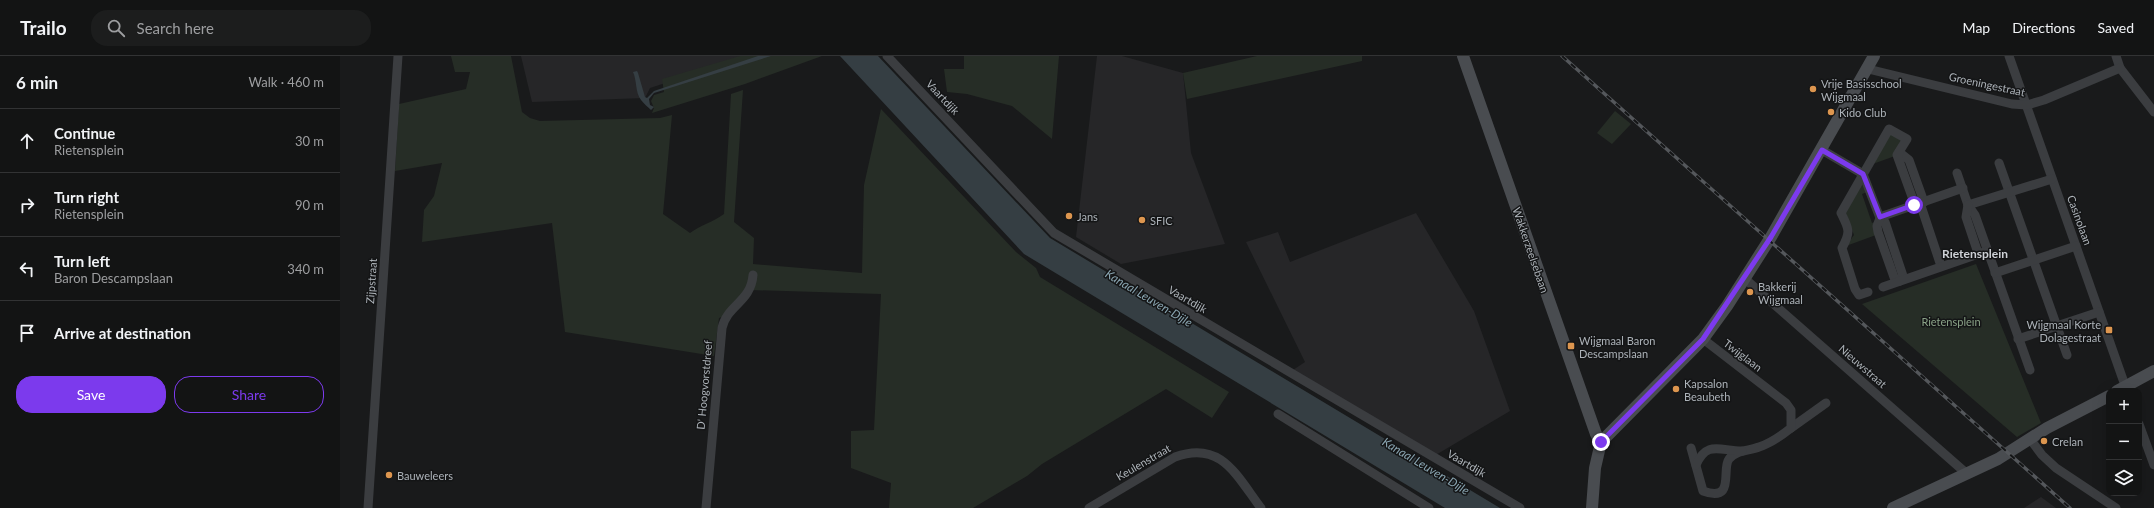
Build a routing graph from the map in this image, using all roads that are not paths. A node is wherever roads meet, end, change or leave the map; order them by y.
1 (398, 56) edge
2 (887, 56) edge
3 (1463, 56) edge
4 (1874, 56) edge
5 (2009, 56) edge
6 (2116, 56) edge
7 (2120, 68) junction
8 (1868, 69) junction
9 (2027, 104) junction
10 (2154, 112) edge
11 (1822, 150) junction
12 (1999, 163) dead end
13 (1957, 173) dead end
14 (1863, 174) junction
15 (2052, 179) junction
16 (1963, 188) junction
17 (2010, 193) junction
18 (1919, 203) junction
19 (1968, 206) junction
20 (1880, 217) junction
21 (2076, 246) junction
22 (1983, 252) junction
23 (2034, 260) junction
24 (1941, 266) junction
25 (1995, 273) junction
26 (753, 275) dead end
27 (1744, 278) junction
28 (1900, 281) junction
29 (1883, 287) dead end
30 (1868, 292) dead end
31 (2099, 312) junction
32 (2058, 326) junction
33 (1703, 339) junction
34 (2018, 339) junction
35 (2067, 355) dead end
36 (2030, 370) dead end
37 (2154, 371) edge
38 (2124, 388) edge
39 (2126, 388) edge
40 (2106, 398) edge
41 (1826, 403) dead end
42 (1278, 414) dead end
43 (1791, 428) junction
44 (2142, 432) edge
45 (2030, 439) junction
46 (1601, 442) junction
47 (1691, 448) dead end
48 (1743, 451) junction
49 (1696, 465) junction
50 (2154, 465) edge
51 (1966, 473) junction
52 (368, 508) edge
53 (706, 508) edge
54 (1089, 508) edge
55 (1261, 508) edge
56 (1430, 508) edge
57 (1520, 508) edge
58 (1592, 508) edge
59 (1893, 508) edge
60 (2116, 508) edge

1 - 52 street, Zijpstraat
2 - 57 street, Vaartdijk
3 - 46 street, Wakkerzeelsebaan
4 - 8 street
5 - 9 street, Casinolaan
6 - 7 street
7 - 9 street, Groeningestraat
7 - 10 street
8 - 9 street, Groeningestraat
8 - 11 street
9 - 15 street, Casinolaan
11 - 14 street
11 - 27 street
12 - 17 street
13 - 16 street
14 - 18 street
14 - 20 street
14 - 30 street
15 - 17 street
15 - 21 street, Casinolaan
16 - 18 street
16 - 19 street
17 - 19 street
17 - 23 street
18 - 20 street
18 - 24 street
19 - 22 street
20 - 28 street
21 - 23 street
21 - 31 street, Casinolaan
22 - 24 street
22 - 25 street
23 - 25 street
23 - 32 street
24 - 28 street
25 - 34 street
26 - 53 street, D' Hoogvorstdreef
27 - 33 street
27 - 51 street, Nieuwstraat
28 - 29 street
31 - 32 street
31 - 38 street, Casinolaan
32 - 34 street
32 - 35 street
33 - 43 street, Twijglaan
33 - 46 street
34 - 36 street
37 - 39 street
40 - 45 street
41 - 43 street
42 - 56 street
43 - 48 street
44 - 50 street
45 - 51 street
45 - 60 street
46 - 58 street
47 - 49 street
48 - 49 street
48 - 49 street
51 - 59 street
54 - 55 street, Keulenstraat

